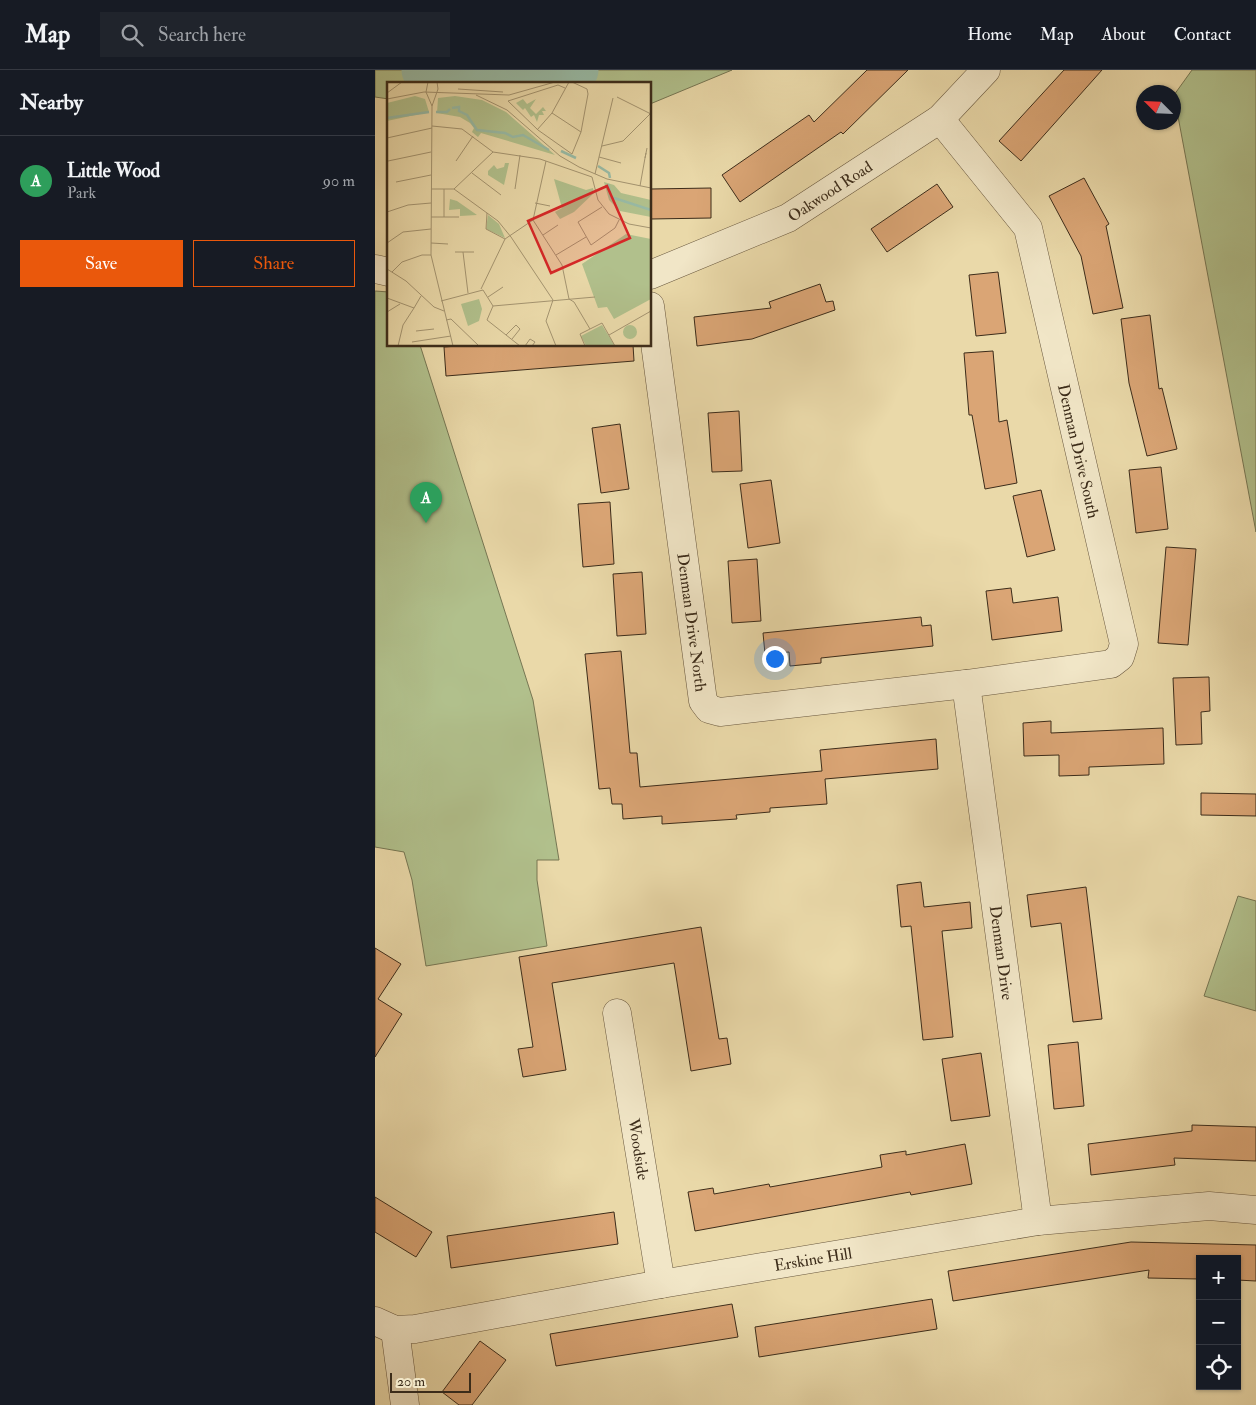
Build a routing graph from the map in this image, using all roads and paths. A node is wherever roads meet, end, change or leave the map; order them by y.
1 (986, 70) edge
2 (940, 119) junction
3 (651, 275) edge
4 (651, 313) edge
5 (966, 684) junction
6 (617, 1013) dead end
7 (1256, 1210) edge
8 (1038, 1221) junction
9 (661, 1284) junction
10 (385, 1325) edge
11 (405, 1405) edge

1 - 2 street, Oakwood Road
2 - 3 street, Oakwood Road
2 - 5 street, Denman Drive South
4 - 5 street, Denman Drive North
5 - 8 street, Denman Drive
6 - 9 street, Woodside
7 - 8 street, Erskine Hill
8 - 9 street, Erskine Hill
9 - 10 street, Erskine Hill
10 - 11 street

